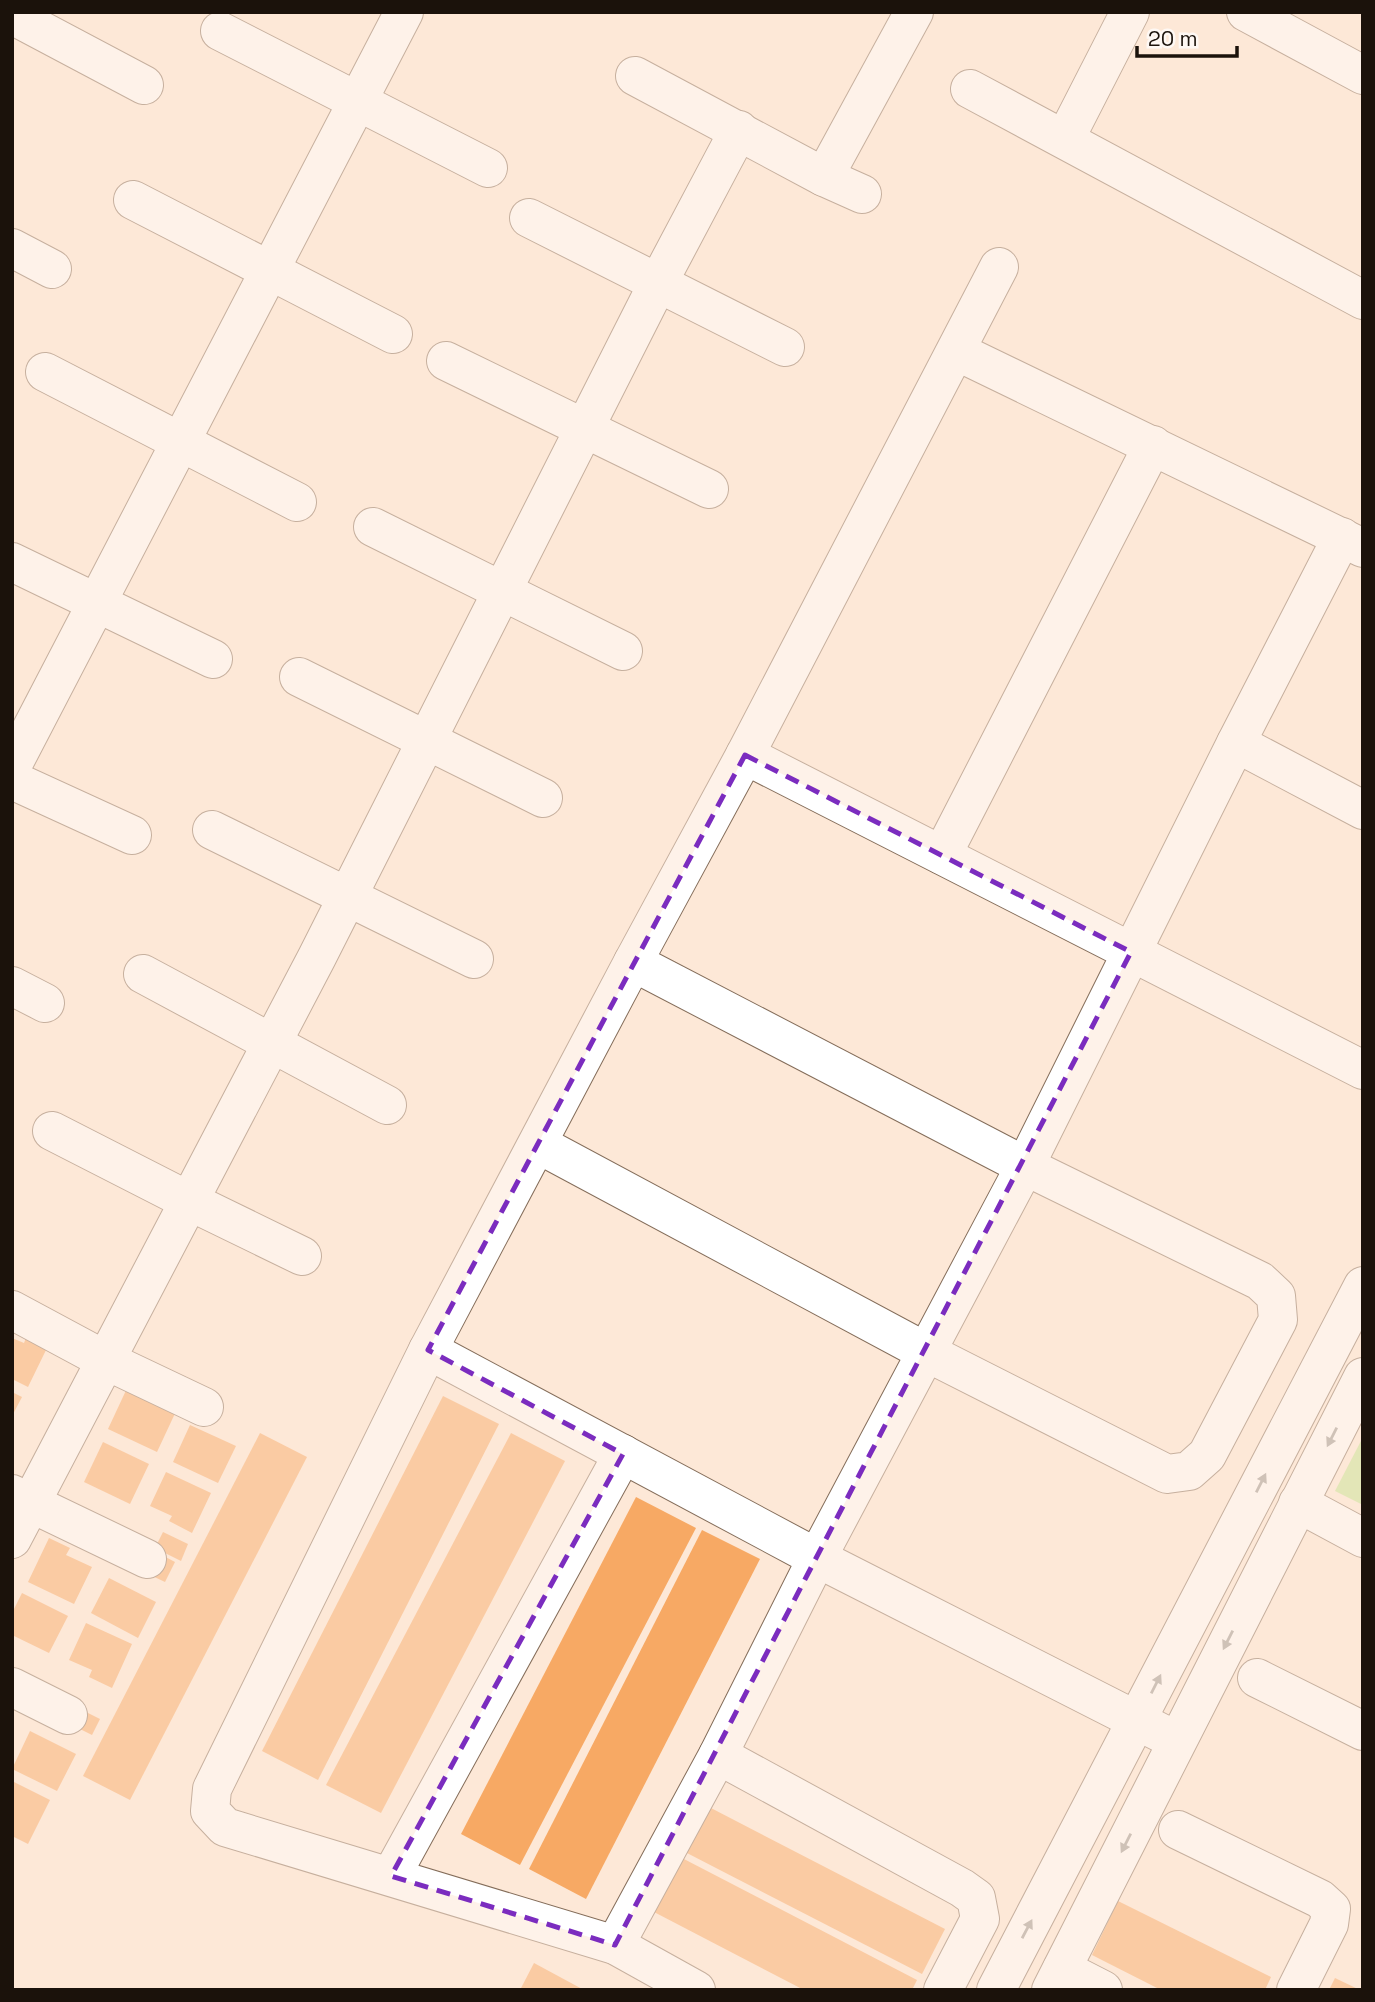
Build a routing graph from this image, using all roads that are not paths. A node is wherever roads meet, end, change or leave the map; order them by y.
1 (404, 12) edge
2 (914, 12) edge
3 (1130, 12) edge
4 (1246, 12) edge
5 (12, 15) edge
6 (220, 31) dead end
7 (1363, 75) edge
8 (635, 76) dead end
9 (144, 85) dead end
10 (970, 89) dead end
11 (358, 101) junction
12 (739, 130) junction
13 (1065, 139) junction
14 (488, 168) dead end
15 (824, 177) junction
16 (863, 194) dead end
17 (133, 200) dead end
18 (529, 218) dead end
19 (12, 248) edge
20 (999, 267) dead end
21 (52, 269) dead end
22 (270, 271) junction
23 (658, 284) junction
24 (1363, 300) edge
25 (393, 334) dead end
26 (785, 347) dead end
27 (956, 351) junction
28 (446, 361) dead end
29 (45, 372) dead end
30 (584, 430) junction
31 (180, 443) junction
32 (1153, 446) junction
33 (709, 489) dead end
34 (297, 502) dead end
35 (373, 527) dead end
36 (1352, 543) edge
37 (12, 562) edge
38 (503, 589) junction
39 (96, 603) junction
40 (623, 651) dead end
41 (213, 659) dead end
42 (299, 677) dead end
43 (428, 740) junction
44 (1236, 743) junction
45 (745, 755) junction
46 (12, 766) edge
47 (12, 780) edge
48 (544, 799) dead end
49 (1363, 810) edge
50 (212, 831) dead end
51 (132, 835) dead end
52 (942, 855) junction
53 (348, 896) junction
54 (1131, 952) junction
55 (474, 959) dead end
56 (633, 962) junction
57 (143, 974) dead end
58 (272, 1044) junction
59 (1363, 1070) edge
60 (387, 1105) dead end
61 (52, 1131) dead end
62 (538, 1144) junction
63 (1025, 1166) junction
64 (188, 1201) junction
65 (302, 1256) dead end
66 (1363, 1286) edge
67 (12, 1310) edge
68 (428, 1350) junction
69 (926, 1352) junction
70 (105, 1360) junction
71 (1363, 1377) edge
72 (204, 1407) dead end
73 (623, 1454) junction
74 (21, 1498) edge
75 (1298, 1503) junction
76 (1363, 1538) edge
77 (12, 1539) edge
78 (817, 1558) junction
79 (146, 1559) dead end
80 (1257, 1678) dead end
81 (12, 1687) edge
82 (68, 1715) dead end
83 (1137, 1720) junction
84 (1363, 1731) edge
85 (1177, 1741) junction
86 (718, 1755) junction
87 (1178, 1830) dead end
88 (391, 1876) junction
89 (615, 1945) junction
90 (1057, 1979) edge
91 (696, 1990) edge
92 (943, 1990) edge
93 (996, 1990) edge
94 (1103, 1990) edge
95 (1296, 1990) edge

1 - 11 street
2 - 15 street
3 - 13 street
4 - 7 street
5 - 9 street
6 - 11 street
8 - 12 street
10 - 13 street
11 - 14 street
11 - 22 street
12 - 15 street
12 - 23 street
13 - 24 street
15 - 16 street
17 - 22 street
18 - 23 street
19 - 21 street
20 - 27 street
22 - 25 street
22 - 31 street
23 - 26 street
23 - 30 street
27 - 32 street
27 - 45 street
28 - 30 street
29 - 31 street
30 - 33 street
30 - 38 street
31 - 34 street
31 - 39 street
32 - 36 street
32 - 52 street
35 - 38 street
36 - 44 street
37 - 39 street
38 - 40 street
38 - 43 street
39 - 41 street
39 - 46 street
42 - 43 street
43 - 48 street
43 - 53 street
44 - 49 street
44 - 54 street
45 - 52 street
45 - 56 street
47 - 51 street
50 - 53 street
52 - 54 street
53 - 55 street
53 - 58 street
54 - 59 street
54 - 63 street
56 - 62 street
56 - 63 street
57 - 58 street
58 - 60 street
58 - 64 street
61 - 64 street
62 - 68 street
62 - 69 street
63 - 69 street
63 - 69 street
64 - 65 street
64 - 70 street
83 -> 66 street
67 - 70 street
68 - 73 street
68 - 88 street
69 - 78 street
70 - 72 street
70 - 74 street
71 -> 75 street
73 - 78 street
73 - 88 street
74 - 77 street
74 - 79 street
75 - 76 street
75 -> 85 street
78 - 83 street
78 - 86 street
80 - 84 street
81 - 82 street
83 - 85 street
93 -> 83 street
85 -> 90 street
86 - 89 street
86 - 92 street
87 - 95 street
88 - 89 street
89 - 91 street
90 - 94 street

